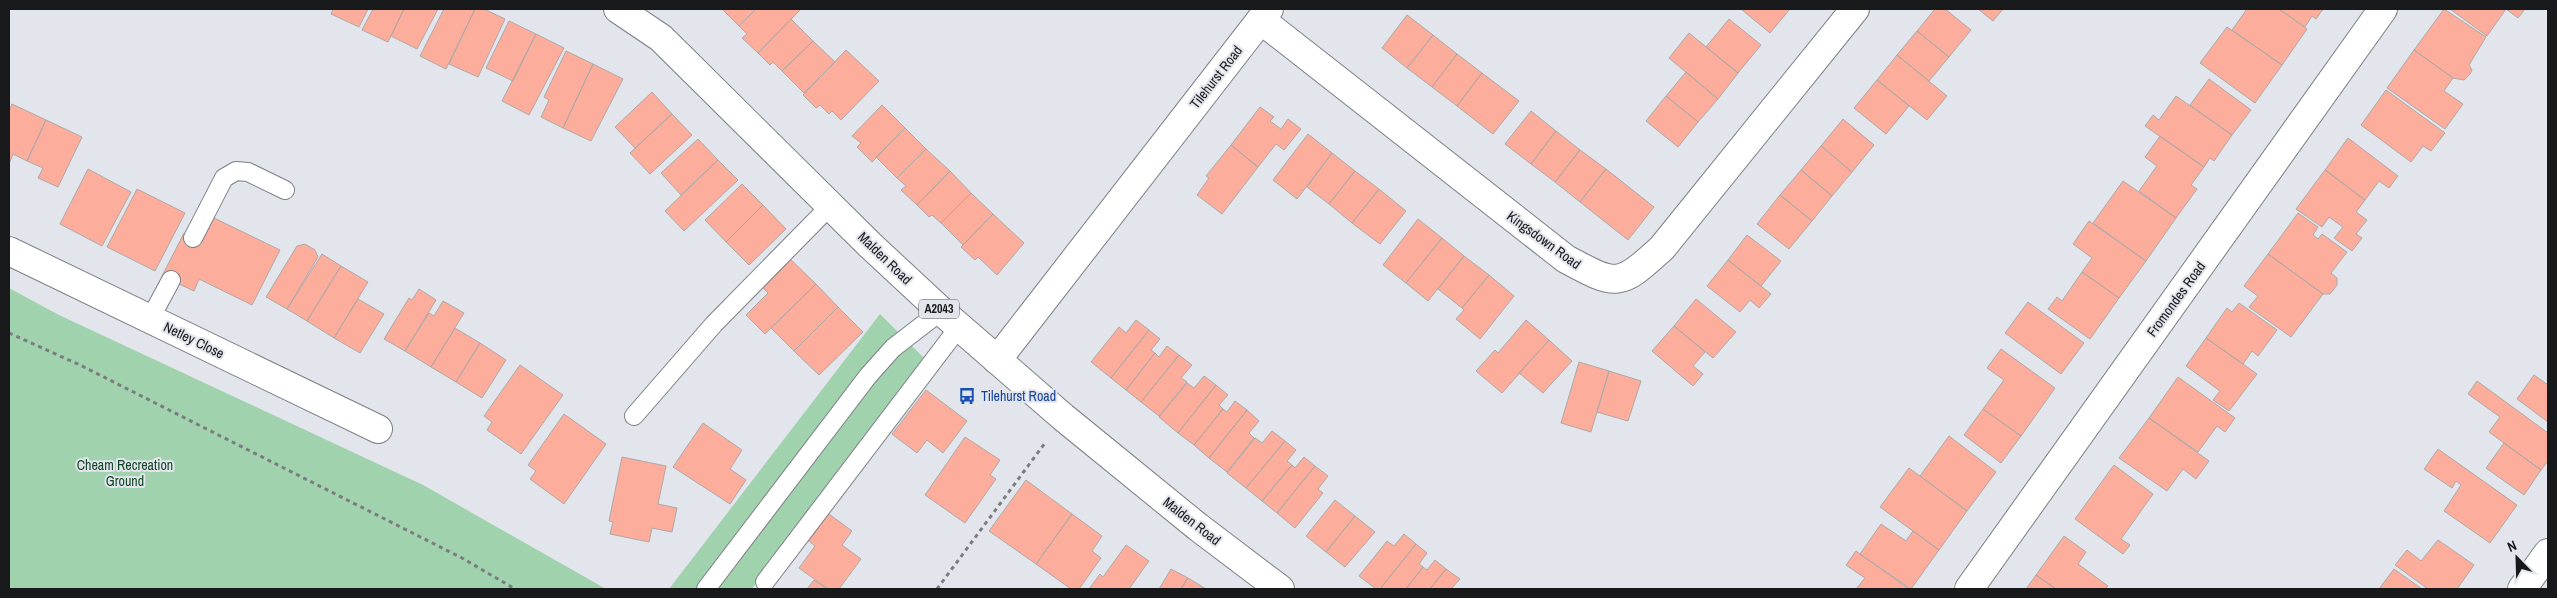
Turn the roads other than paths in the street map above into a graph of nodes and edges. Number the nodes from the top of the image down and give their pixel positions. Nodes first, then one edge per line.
1 (618, 9) edge
2 (1855, 9) edge
3 (2383, 9) edge
4 (1265, 14) edge
5 (285, 190) dead end
6 (831, 205) junction
7 (193, 238) dead end
8 (9, 251) edge
9 (171, 280) dead end
10 (150, 319) junction
11 (950, 319) junction
12 (997, 360) junction
13 (634, 416) dead end
14 (378, 429) dead end
15 (2548, 553) edge
16 (765, 582) dead end
17 (706, 589) edge
18 (1280, 589) edge
19 (1969, 589) edge
20 (2522, 589) edge

1 - 6 street, Malden Road / A2043
2 - 4 street, Kingsdown Road
3 - 19 street, Fromondes Road
4 - 12 street, Tilehurst Road
5 - 7 lane
6 - 11 street, Malden Road / A2043
6 - 13 lane
8 - 10 street, Netley Close
9 - 10 lane
10 - 14 street, Netley Close
11 - 12 street, Malden Road / A2043
11 - 16 lane
11 - 17 lane
12 - 18 street, Malden Road / A2043
15 - 20 street

